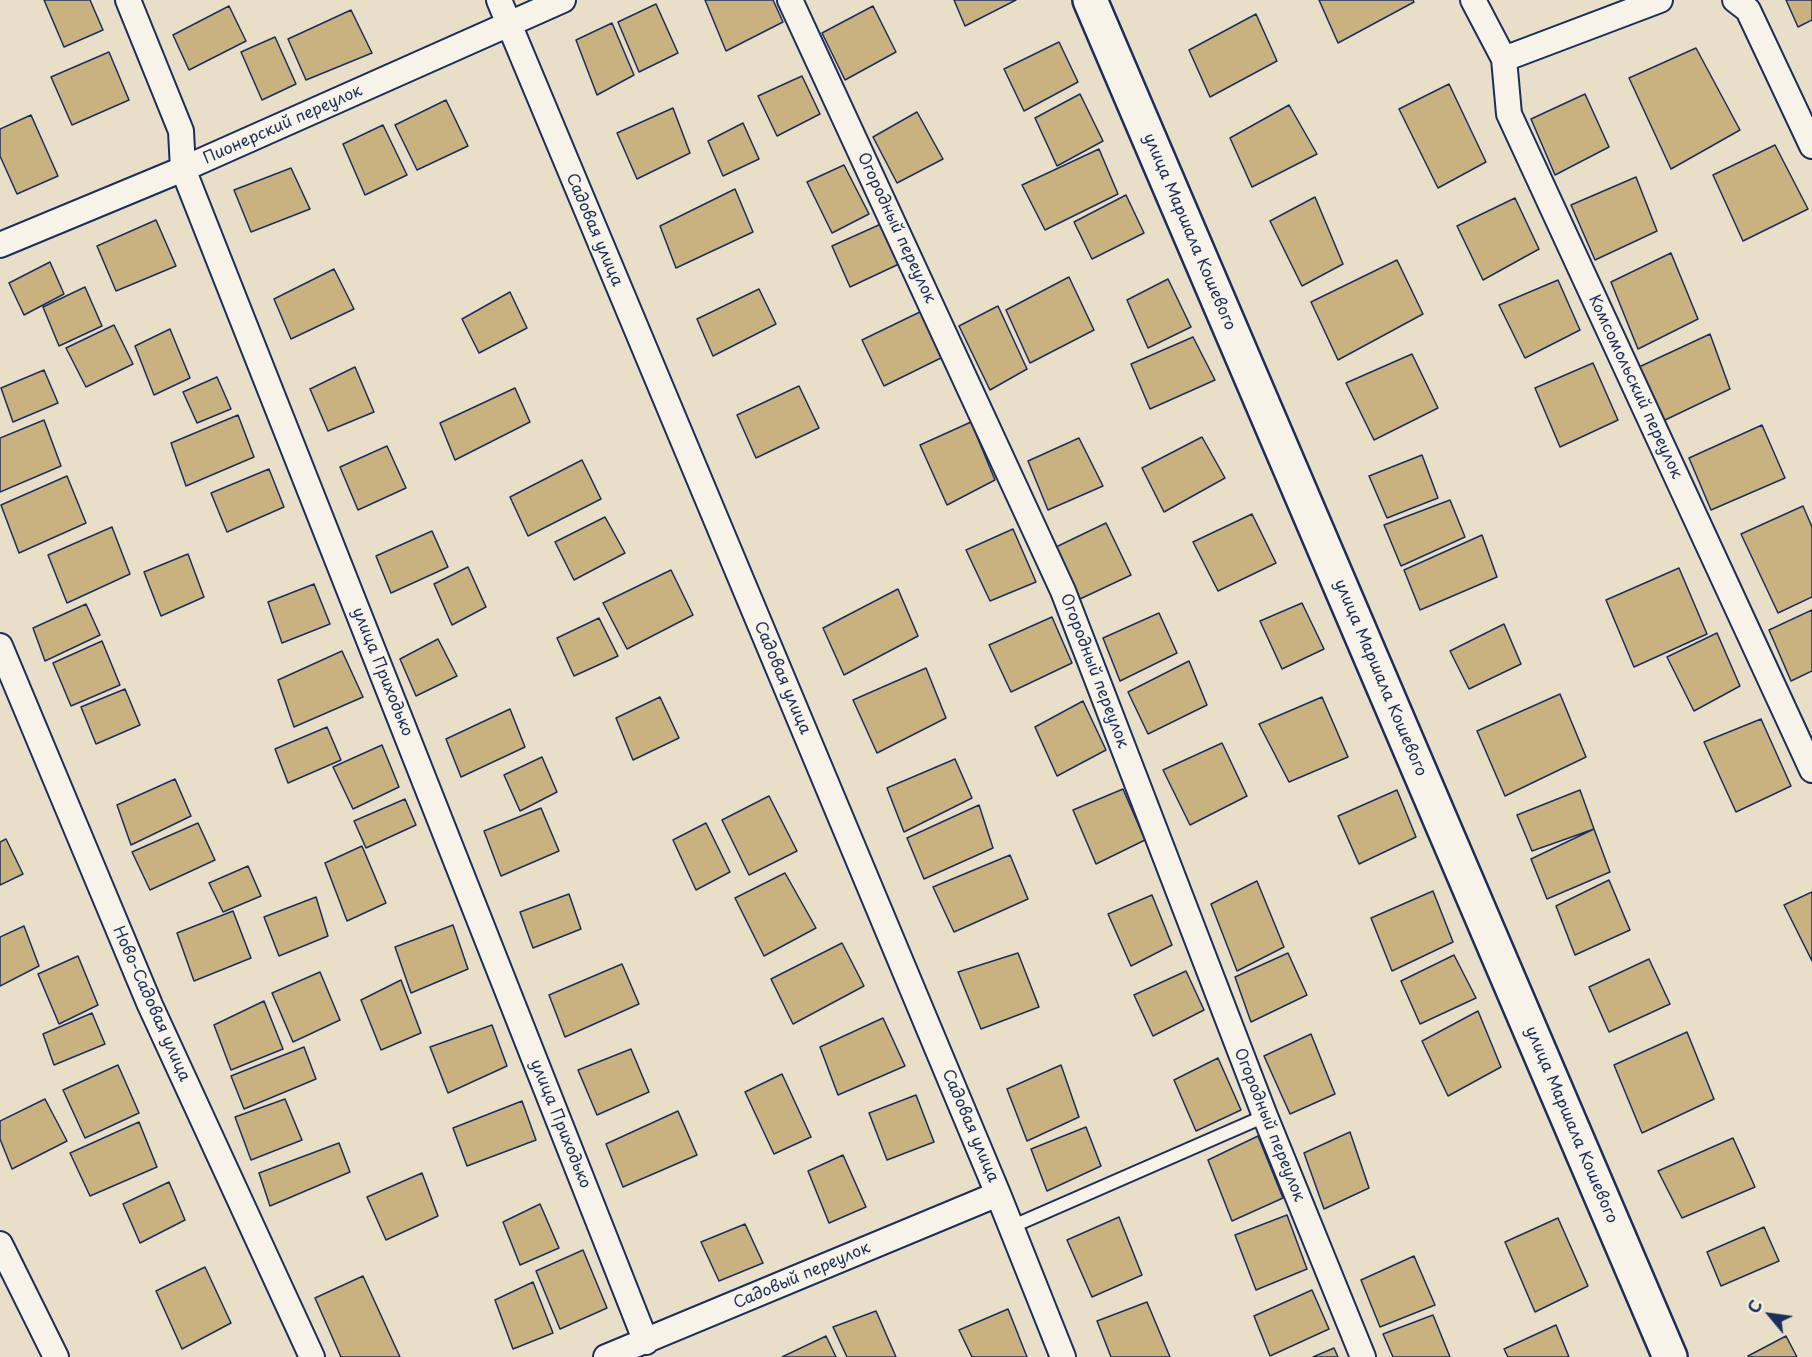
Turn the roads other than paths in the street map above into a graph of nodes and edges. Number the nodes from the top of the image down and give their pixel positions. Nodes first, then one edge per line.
1 (129, 0) edge
2 (499, 0) edge
3 (563, 0) edge
4 (790, 0) edge
5 (1090, 0) edge
6 (1473, 0) edge
7 (1660, 0) edge
8 (1735, 0) edge
9 (508, 25) junction
10 (1504, 59) junction
11 (1812, 146) edge
12 (183, 169) junction
13 (0, 245) edge
14 (0, 646) edge
15 (1812, 770) edge
16 (1264, 1116) junction
17 (998, 1194) junction
18 (1011, 1227) junction
19 (0, 1244) edge
20 (646, 1342) junction
21 (56, 1357) edge
22 (312, 1357) edge
23 (606, 1357) edge
24 (1063, 1357) edge
25 (1363, 1357) edge
26 (1670, 1357) edge

1 - 12 street, улица Приходько
2 - 9 street, Садовая улица
3 - 9 street, Пионерский переулок
4 - 16 street, Огородный переулок
5 - 26 main road, улица Маршала Кошевого
6 - 10 street, Комсомольский переулок
7 - 10 street
8 - 11 street
9 - 12 street, Пионерский переулок
9 - 17 street, Садовая улица
10 - 15 street, Комсомольский переулок
12 - 13 street, Пионерский переулок
12 - 20 street, улица Приходько
14 - 22 street, Ново-Садовая улица
16 - 18 lane
16 - 25 street, Огородный переулок
17 - 18 street, Садовая улица
17 - 20 street, Садовый переулок
18 - 24 street, Садовая улица
19 - 21 street
20 - 23 street, Садовый переулок

